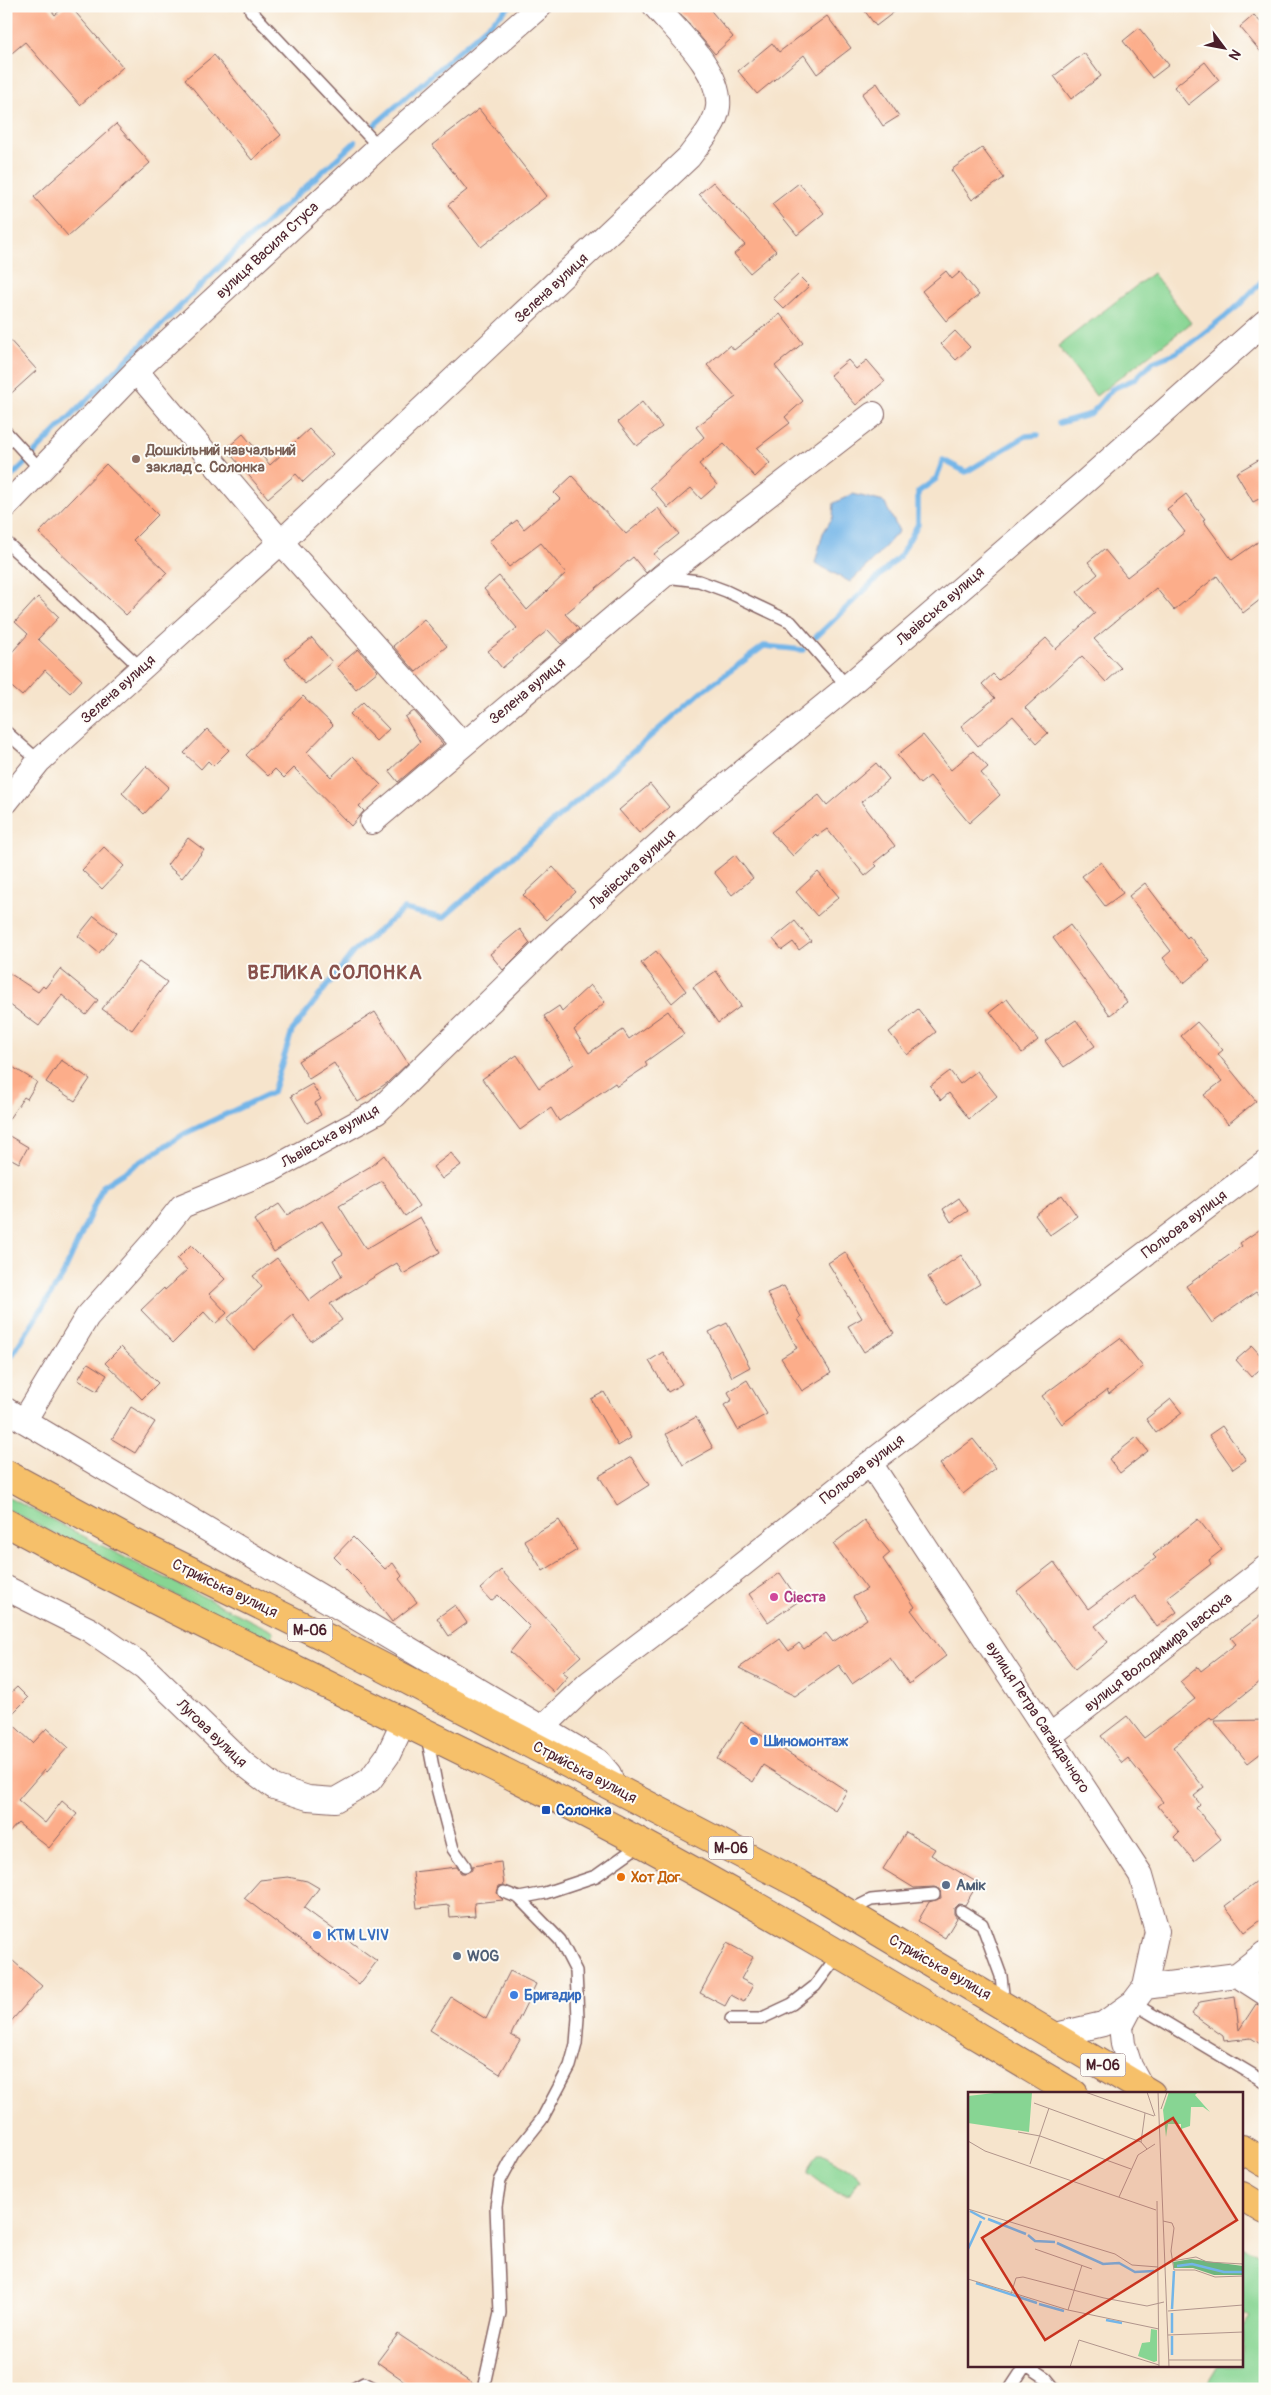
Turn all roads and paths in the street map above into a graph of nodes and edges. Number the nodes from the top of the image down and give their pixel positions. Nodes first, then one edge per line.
1 (250, 6) edge
2 (540, 6) edge
3 (655, 6) edge
4 (378, 146) junction
5 (1265, 322) edge
6 (136, 372) junction
7 (873, 414) dead end
8 (6, 432) edge
9 (41, 470) junction
10 (6, 506) edge
11 (6, 542) edge
12 (281, 542) junction
13 (664, 576) junction
14 (141, 668) junction
15 (847, 686) junction
16 (6, 732) edge
17 (463, 745) junction
18 (39, 761) junction
19 (6, 802) edge
20 (372, 822) dead end
21 (1265, 1163) edge
22 (15, 1416) edge
23 (870, 1463) junction
24 (6, 1474) edge
25 (6, 1522) edge
26 (1265, 1568) edge
27 (6, 1588) edge
28 (415, 1726) junction
29 (543, 1727) junction
30 (1051, 1736) junction
31 (614, 1787) junction
32 (642, 1843) junction
33 (465, 1866) dead end
34 (504, 1892) dead end
35 (934, 1894) dead end
36 (519, 1898) junction
37 (961, 1911) dead end
38 (847, 1912) junction
39 (1265, 1953) edge
40 (838, 1954) junction
41 (1237, 1975) junction
42 (1265, 1993) edge
43 (1139, 1995) junction
44 (1005, 2005) junction
45 (731, 2019) dead end
46 (1056, 2035) junction
47 (1265, 2082) edge
48 (1147, 2091) edge
49 (1071, 2092) edge
50 (1244, 2151) edge
51 (1265, 2163) edge
52 (1244, 2197) edge
53 (1265, 2210) edge
54 (1025, 2368) edge
55 (1029, 2368) edge
56 (354, 2389) edge
57 (376, 2389) edge
58 (483, 2389) edge
59 (1010, 2389) edge
60 (1055, 2389) edge

1 - 4 lane
2 - 4 street, вулиця Василя Стуса
3 - 12 street, Зелена вулиця
4 - 6 street, вулиця Василя Стуса
5 - 15 street, Львівська вулиця
6 - 9 street, вулиця Василя Стуса
6 - 12 street
7 - 13 street, Зелена вулиця
8 - 9 lane
9 - 10 street, вулиця Василя Стуса
11 - 14 lane
12 - 14 street, Зелена вулиця
12 - 17 street
13 - 15 lane
13 - 17 street, Зелена вулиця
14 - 18 street, Зелена вулиця
15 - 22 street, Львівська вулиця
16 - 18 lane
17 - 20 street, Зелена вулиця
18 - 19 street, Зелена вулиця
21 - 23 street, Польова вулиця
22 - 29 street
23 - 29 street, Польова вулиця
23 - 30 street, вулиця Петра Сагайдачного
24 - 31 highway, Стрийська вулиця / М-06
25 - 28 highway, М-06
26 - 30 street, вулиця Володимира Івасюка
27 - 28 street, Лугова вулиця
28 - 32 highway, М-06
28 - 33 lane
29 - 31 street
30 - 43 street, вулиця Петра Сагайдачного
31 - 38 highway, Стрийська вулиця / М-06
32 - 36 lane
32 - 40 highway, М-06
34 - 36 lane
35 - 38 lane
36 - 58 lane
37 - 44 lane
38 - 44 highway, Стрийська вулиця / М-06
39 - 41 street
40 - 45 lane
40 - 49 highway, М-06
41 - 42 street
41 - 43 street
43 - 46 street
43 - 47 lane
43 - 48 street, вулиця Петра Сагайдачного
44 - 46 highway, Стрийська вулиця / М-06
46 - 48 highway, Стрийська вулиця / М-06
50 - 51 highway
52 - 53 highway
54 - 59 lane
55 - 60 lane
56 - 57 lane

